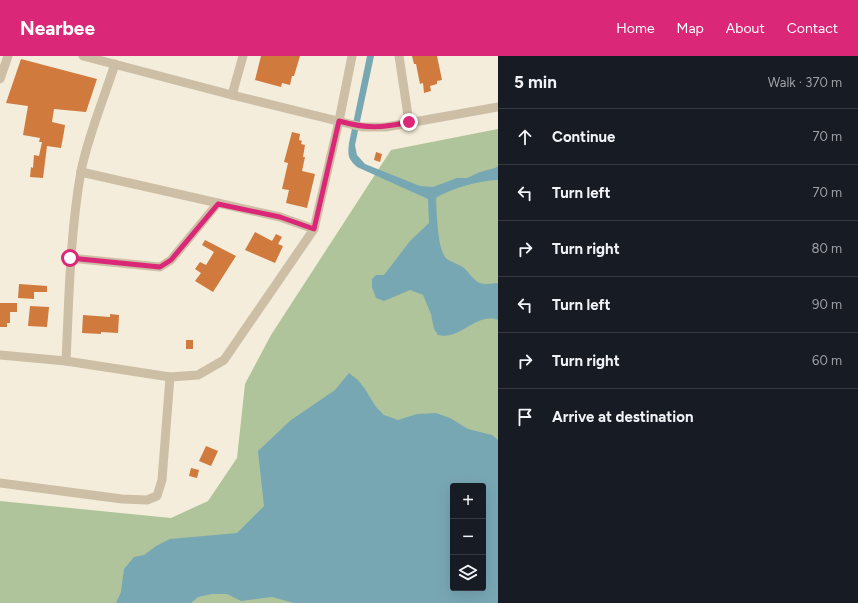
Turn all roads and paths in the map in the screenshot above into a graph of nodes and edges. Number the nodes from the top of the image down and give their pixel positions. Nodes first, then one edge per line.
1 (8, 56) edge
2 (83, 56) edge
3 (243, 56) edge
4 (352, 56) edge
5 (399, 56) edge
6 (115, 64) junction
7 (0, 79) edge
8 (232, 95) junction
9 (498, 107) edge
10 (339, 121) junction
11 (409, 122) junction
12 (81, 172) junction
13 (218, 204) junction
14 (314, 229) junction
15 (70, 258) junction
16 (0, 355) edge
17 (66, 361) junction
18 (170, 377) junction
19 (0, 483) edge

1 - 7 street
2 - 6 street
3 - 8 street
4 - 10 street
5 - 11 street
6 - 8 street
6 - 12 street
8 - 10 street
9 - 11 street
10 - 11 street
10 - 14 street
12 - 13 street
12 - 15 street
13 - 14 street
13 - 15 street
14 - 18 street
15 - 17 street
16 - 17 street
17 - 18 street
18 - 19 street

